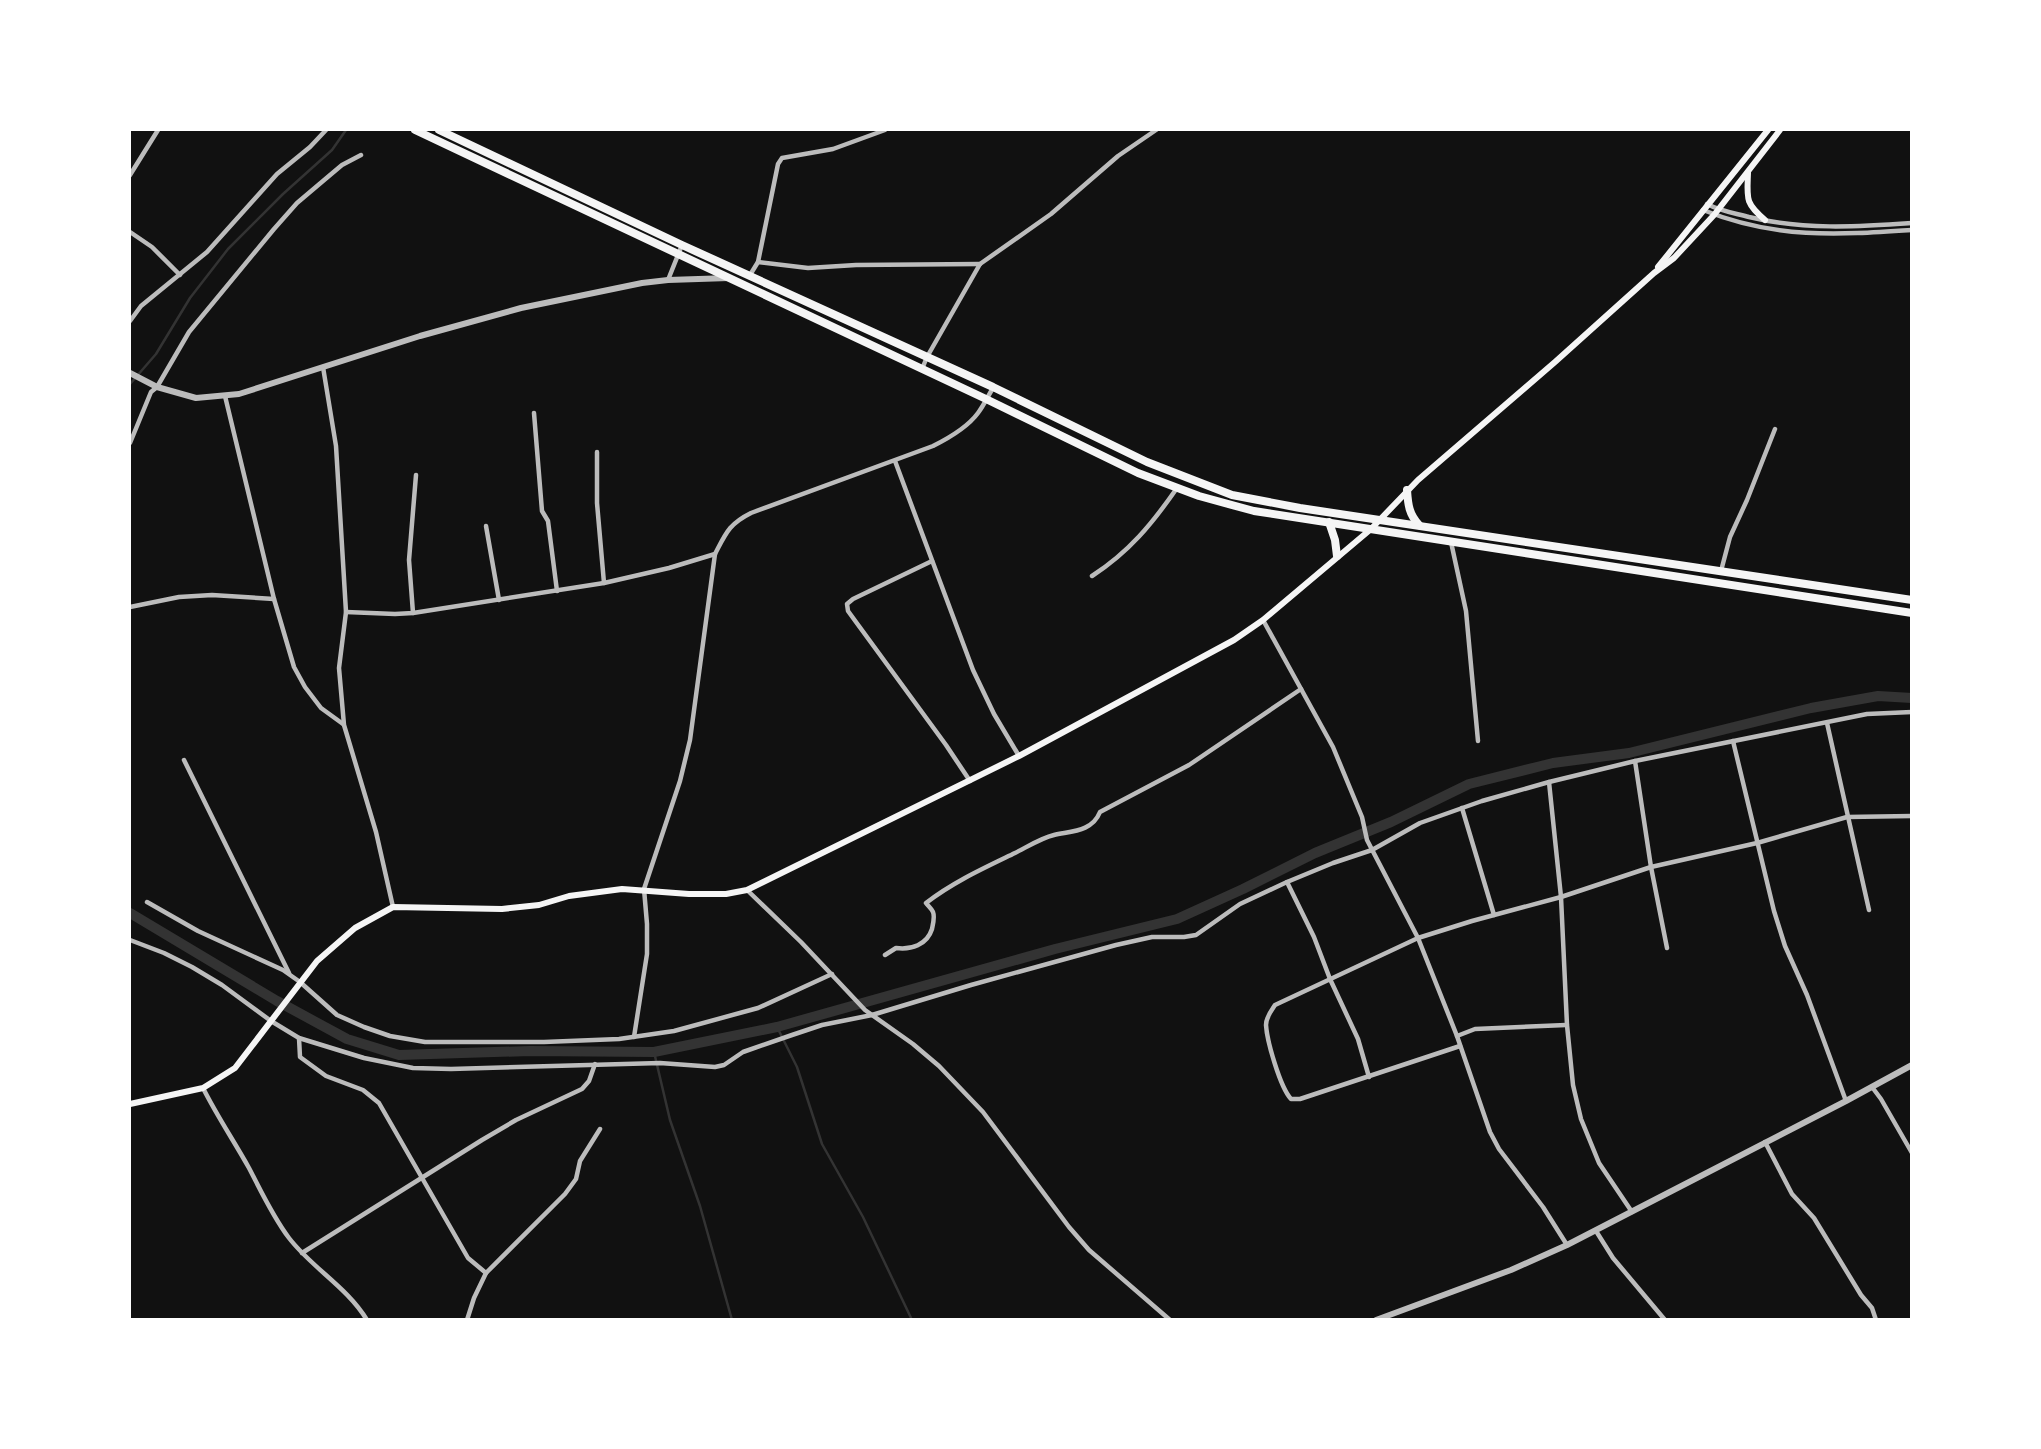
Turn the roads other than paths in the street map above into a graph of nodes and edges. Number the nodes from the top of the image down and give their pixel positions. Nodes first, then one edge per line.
1 (158, 130) edge
2 (326, 130) edge
3 (415, 130) edge
4 (439, 130) edge
5 (885, 130) edge
6 (1156, 130) edge
7 (1768, 130) edge
8 (1780, 130) edge
9 (361, 155) dead end
10 (1748, 171) junction
11 (130, 175) edge
12 (1705, 207) junction
13 (1715, 212) junction
14 (1765, 220) junction
15 (1912, 223) edge
16 (1912, 230) edge
17 (130, 232) edge
18 (681, 249) junction
19 (758, 262) junction
20 (981, 264) junction
21 (1654, 273) junction
22 (180, 275) junction
23 (750, 276) junction
24 (729, 278) junction
25 (668, 280) junction
26 (130, 321) edge
27 (927, 357) junction
28 (323, 367) junction
29 (922, 369) junction
30 (131, 374) edge
31 (155, 386) junction
32 (993, 387) junction
33 (225, 396) junction
34 (986, 399) junction
35 (534, 413) dead end
36 (1775, 429) dead end
37 (130, 443) edge
38 (597, 452) dead end
39 (895, 461) junction
40 (416, 475) dead end
41 (1178, 487) junction
42 (1407, 491) junction
43 (1382, 519) junction
44 (1329, 522) junction
45 (1419, 525) junction
46 (486, 526) dead end
47 (1371, 529) junction
48 (1451, 542) junction
49 (715, 554) junction
50 (1337, 556) junction
51 (932, 561) junction
52 (1721, 572) junction
53 (1092, 576) dead end
54 (604, 583) junction
55 (557, 591) junction
56 (274, 599) junction
57 (499, 600) junction
58 (1912, 600) edge
59 (130, 607) edge
60 (346, 612) junction
61 (413, 613) junction
62 (1912, 613) edge
63 (1263, 620) junction
64 (1301, 688) junction
65 (1912, 712) edge
66 (1827, 723) junction
67 (344, 725) junction
68 (1478, 741) dead end
69 (1733, 741) junction
70 (1019, 757) junction
71 (184, 760) dead end
72 (1635, 761) junction
73 (970, 781) junction
74 (1549, 782) junction
75 (1462, 808) junction
76 (1912, 816) edge
77 (1847, 817) junction
78 (1757, 843) junction
79 (1372, 850) junction
80 (1651, 867) junction
81 (1287, 882) junction
82 (644, 889) junction
83 (747, 890) junction
84 (1561, 897) junction
85 (147, 902) dead end
86 (393, 907) junction
87 (1869, 910) dead end
88 (1494, 915) junction
89 (1419, 938) junction
90 (130, 940) edge
91 (1667, 948) dead end
92 (885, 955) dead end
93 (832, 974) junction
94 (290, 975) junction
95 (1330, 979) junction
96 (300, 982) junction
97 (872, 1015) junction
98 (271, 1021) junction
99 (1567, 1025) junction
100 (1457, 1036) junction
101 (634, 1037) junction
102 (299, 1038) junction
103 (1460, 1046) junction
104 (595, 1064) junction
105 (1912, 1065) edge
106 (1369, 1077) junction
107 (1872, 1087) junction
108 (203, 1088) junction
109 (1846, 1101) junction
110 (130, 1104) edge
111 (600, 1129) dead end
112 (1765, 1142) junction
113 (1912, 1153) edge
114 (422, 1178) junction
115 (1632, 1212) junction
116 (1596, 1231) junction
117 (1567, 1245) junction
118 (302, 1253) junction
119 (486, 1273) junction
120 (367, 1320) edge
121 (467, 1320) edge
122 (1170, 1320) edge
123 (1376, 1320) edge
124 (1665, 1320) edge
125 (1876, 1320) edge

1 - 11 street
2 - 22 street
3 - 18 highway
4 - 18 highway
5 - 19 street
6 - 20 street
7 - 12 main road
8 - 10 main road
9 - 31 street
10 - 13 main road
10 - 14 main road
12 - 13 street
12 - 21 main road
13 - 14 street
13 - 16 street
13 - 21 main road
14 - 15 street
17 - 22 street
18 - 23 highway
18 - 24 highway
18 - 25 street
19 - 20 street
19 - 23 street
20 - 27 street
21 - 42 main road
22 - 26 street
23 - 27 highway
24 - 25 street
24 - 29 highway
25 - 28 street
27 - 29 street
27 - 32 highway
28 - 33 street
28 - 60 street
29 - 34 highway
30 - 31 street
31 - 33 street
31 - 37 street
32 - 34 street
32 - 43 highway
33 - 56 street
34 - 39 street
34 - 41 highway
35 - 55 street
36 - 52 street
38 - 54 street
39 - 49 street
39 - 51 street
40 - 61 street
41 - 44 highway
41 - 53 street
42 - 43 main road
42 - 45 highway
43 - 45 highway
43 - 47 main road
44 - 47 highway
44 - 50 highway
45 - 52 highway
46 - 57 street
47 - 48 highway
47 - 50 main road
48 - 62 highway
48 - 68 street
49 - 54 street
49 - 82 street
50 - 63 main road
51 - 70 street
51 - 73 street
52 - 58 highway
54 - 55 street
55 - 57 street
56 - 59 street
56 - 67 street
57 - 61 street
60 - 61 street
60 - 67 street
63 - 64 street
63 - 70 main road
64 - 79 street
64 - 92 street
65 - 66 street
66 - 69 street
66 - 77 street
67 - 86 street
69 - 72 street
69 - 78 street
70 - 73 main road
71 - 94 street
72 - 74 street
72 - 80 street
73 - 83 main road
74 - 75 street
74 - 84 street
75 - 79 street
75 - 88 street
76 - 77 street
77 - 78 street
77 - 87 street
78 - 80 street
78 - 109 street
79 - 81 street
79 - 89 street
80 - 84 street
80 - 91 street
81 - 95 street
81 - 97 street
82 - 83 main road
82 - 86 main road
82 - 101 street
83 - 93 street
84 - 88 street
84 - 99 street
85 - 94 street
86 - 96 main road
88 - 89 street
89 - 95 street
89 - 100 street
90 - 98 street
93 - 97 street
93 - 101 street
94 - 96 street
95 - 106 street
95 - 106 street
96 - 98 main road
96 - 101 street
97 - 104 street
97 - 122 street
98 - 102 street
98 - 108 main road
99 - 100 street
99 - 115 street
100 - 103 street
102 - 104 street
102 - 114 street
103 - 106 street
103 - 117 street
104 - 114 street
105 - 107 street
107 - 109 street
107 - 113 street
108 - 110 main road
108 - 118 street
109 - 112 street
111 - 119 street
112 - 115 street
112 - 125 street
114 - 118 street
114 - 119 street
115 - 116 street
116 - 117 street
116 - 124 street
117 - 123 street
118 - 120 street
119 - 121 street

